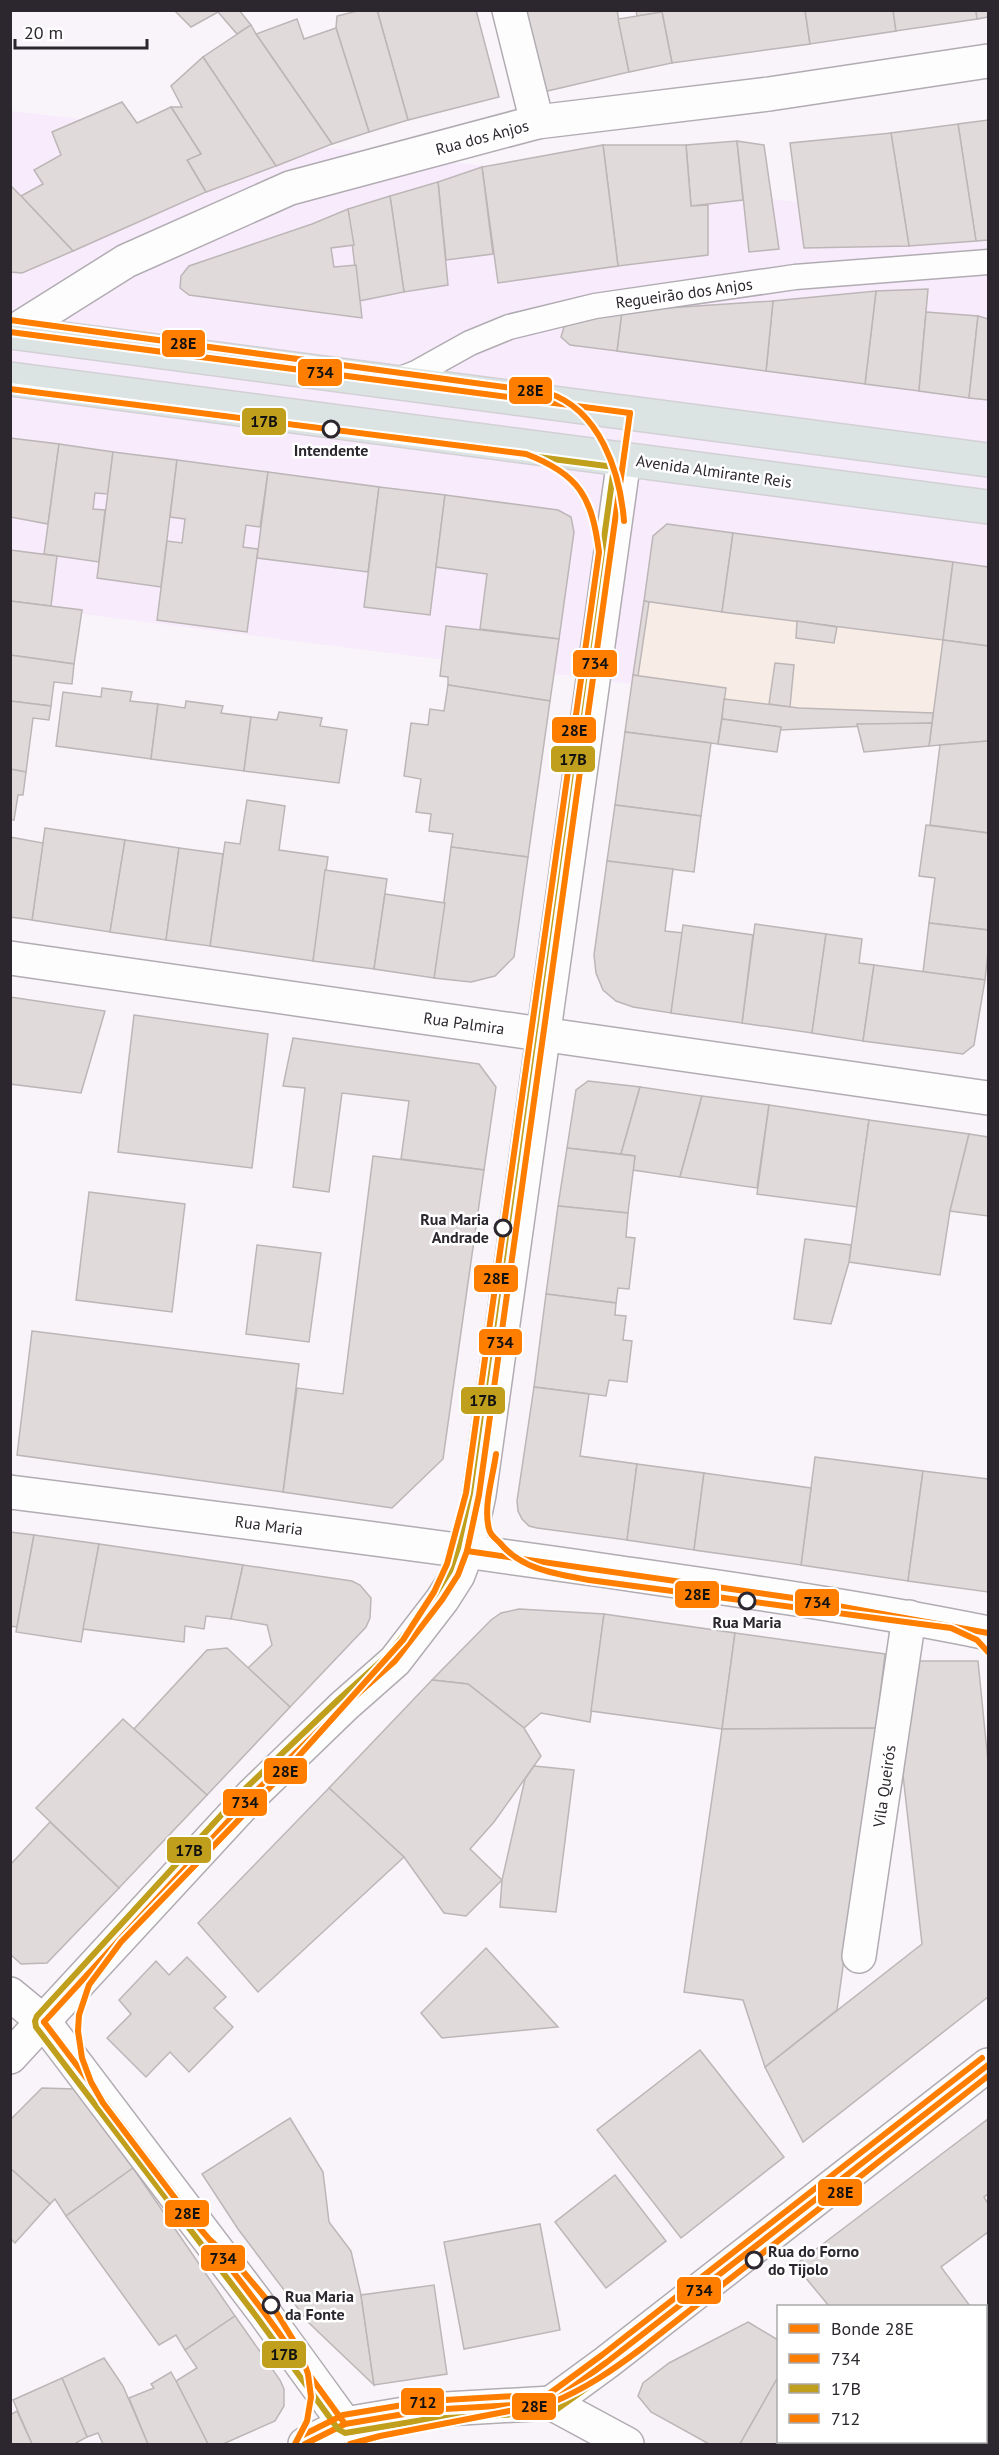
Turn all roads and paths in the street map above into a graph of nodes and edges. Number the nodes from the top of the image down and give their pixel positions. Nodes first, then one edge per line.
1 (509, 10) edge
2 (988, 61) edge
3 (537, 122) junction
4 (988, 262) edge
5 (11, 333) edge
6 (10, 379) edge
7 (393, 382) junction
8 (630, 413) junction
9 (624, 459) junction
10 (988, 460) edge
11 (988, 507) edge
12 (10, 958) edge
13 (543, 1034) junction
14 (988, 1098) edge
15 (10, 1492) edge
16 (467, 1551) junction
17 (909, 1617) junction
18 (988, 1633) edge
19 (859, 1956) dead end
20 (10, 1994) edge
21 (44, 2022) junction
22 (10, 2057) edge
23 (988, 2065) edge
24 (551, 2403) junction
25 (345, 2424) junction
26 (304, 2445) edge
27 (627, 2445) edge

1 - 3 street
2 - 3 street, Rua dos Anjos
3 - 5 street, Rua dos Anjos
4 - 7 lane, Regueirão dos Anjos
5 - 7 main road
6 - 9 main road, Avenida Almirante Reis
7 - 8 main road
8 - 9 main road
8 - 10 main road
9 - 11 main road, Avenida Almirante Reis
9 - 13 street
12 - 13 street, Rua Palmira
13 - 14 street, Rua Palmira
13 - 16 street
15 - 16 street, Rua Maria
16 - 17 street, Rua Maria
16 - 21 street
17 - 18 street, Rua Maria
17 - 19 street, Vila Queirós
20 - 21 street
21 - 22 street
21 - 25 street
23 - 24 street
24 - 25 street
24 - 27 street
25 - 26 street

